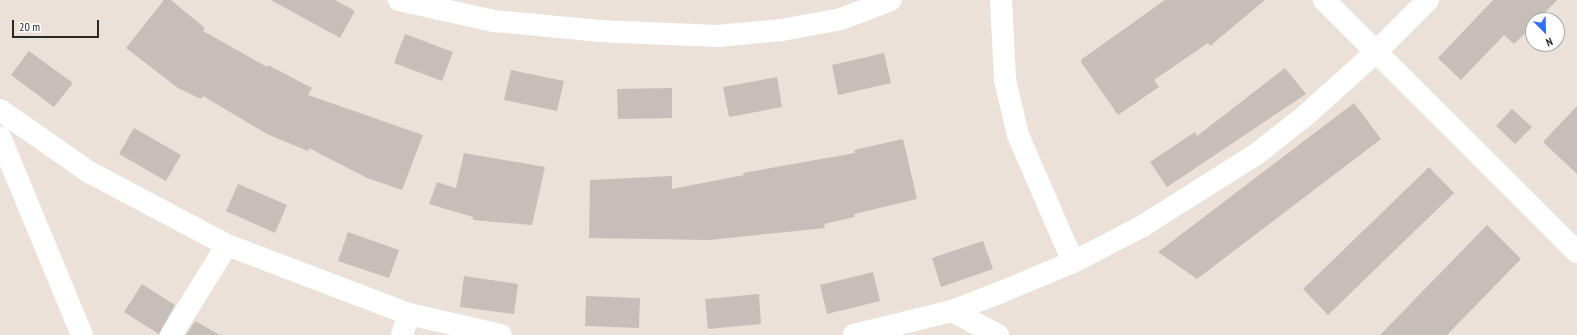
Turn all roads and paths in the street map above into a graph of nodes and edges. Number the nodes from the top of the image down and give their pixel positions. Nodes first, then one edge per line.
1 (399, 0) edge
2 (891, 0) edge
3 (1001, 0) edge
4 (1324, 0) edge
5 (1428, 0) edge
6 (1376, 51) junction
7 (0, 110) edge
8 (0, 137) edge
9 (227, 245) junction
10 (1577, 252) edge
11 (1073, 262) junction
12 (952, 311) junction
13 (408, 314) junction
14 (82, 335) edge
15 (171, 335) edge
16 (402, 335) edge
17 (501, 335) edge
18 (854, 335) edge
19 (998, 335) edge

1 - 2 street
3 - 11 street
4 - 6 street
5 - 6 street
6 - 10 street
6 - 11 street
7 - 9 street
8 - 14 street
9 - 13 street
9 - 15 street
11 - 12 street
12 - 18 street
12 - 19 street
13 - 16 street
13 - 17 street

